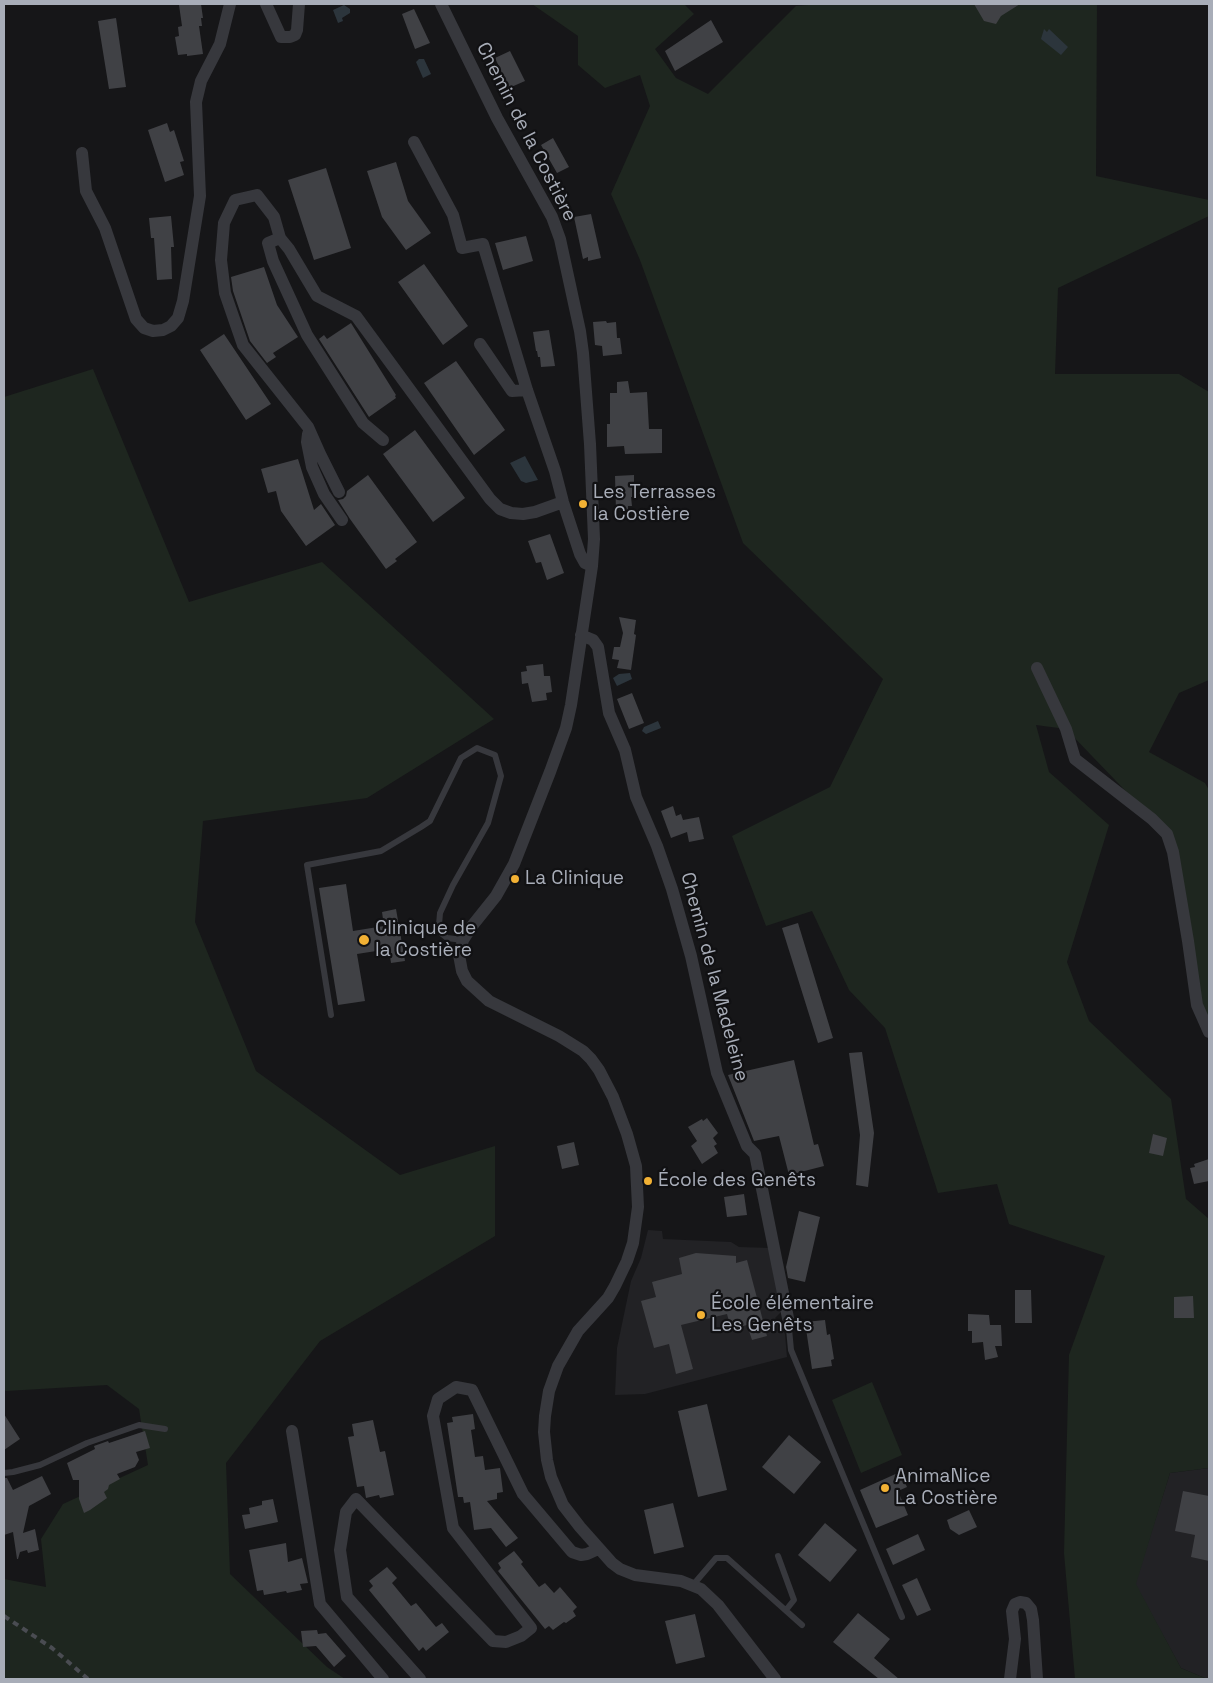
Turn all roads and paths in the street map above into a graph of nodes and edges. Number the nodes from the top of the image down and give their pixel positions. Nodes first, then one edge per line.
1 (230, 4) edge
2 (266, 4) edge
3 (299, 4) edge
4 (441, 4) edge
5 (414, 142) dead end
6 (82, 153) dead end
7 (280, 238) junction
8 (480, 344) dead end
9 (527, 390) junction
10 (308, 426) junction
11 (383, 440) dead end
12 (339, 492) dead end
13 (562, 502) junction
14 (342, 520) dead end
15 (592, 566) junction
16 (581, 635) junction
17 (1038, 668) dead end
18 (463, 940) junction
19 (331, 1014) dead end
20 (1209, 1032) edge
21 (788, 1318) joint
22 (165, 1429) dead end
23 (292, 1431) dead end
24 (4, 1473) edge
25 (598, 1549) junction
26 (778, 1556) dead end
27 (693, 1585) junction
28 (786, 1610) junction
29 (902, 1617) dead end
30 (802, 1625) dead end
31 (382, 1679) edge
32 (420, 1679) edge
33 (776, 1679) edge
34 (1010, 1679) edge
35 (1037, 1679) edge

1 - 6 street
2 - 3 street
4 - 15 street, Chemin de la Costière
5 - 9 street
7 - 10 street
7 - 11 street
7 - 13 street
8 - 9 street
9 - 13 street
10 - 12 street
10 - 14 street
13 - 15 street
15 - 16 street, Chemin de la Costière
16 - 18 street, Chemin de la Costière
16 - 21 street, Chemin de la Madeleine
17 - 20 street
18 - 19 lane
18 - 25 street, Chemin de la Costière
21 - 29 lane, Chemin de la Madeleine
22 - 24 lane
23 - 31 street
25 - 27 street, Chemin de la Costière
25 - 32 street
26 - 28 lane
27 - 28 lane
27 - 33 street, Chemin de la Costière
28 - 30 lane
34 - 35 street

